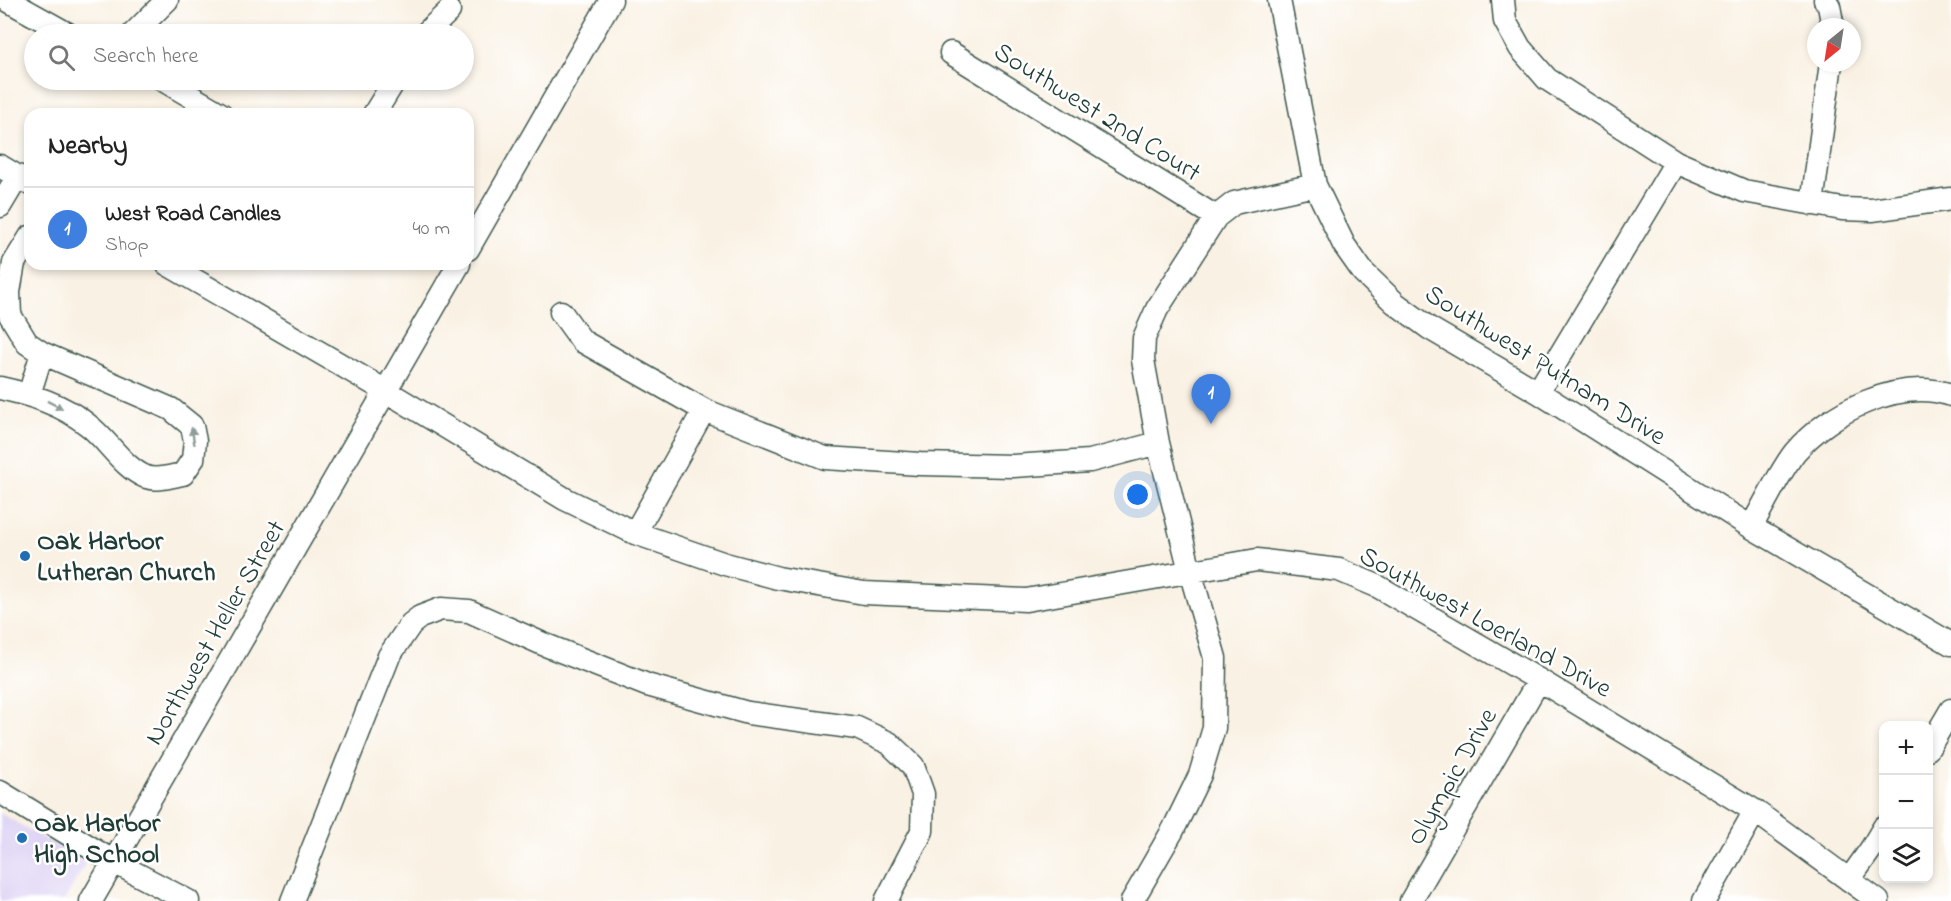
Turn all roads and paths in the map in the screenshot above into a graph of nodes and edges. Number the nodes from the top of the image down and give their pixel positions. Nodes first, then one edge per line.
1 (7, 0) edge
2 (167, 0) edge
3 (611, 0) edge
4 (1279, 0) edge
5 (1503, 0) edge
6 (1825, 0) edge
7 (449, 11) dead end
8 (1831, 18) edge
9 (50, 24) edge
10 (143, 24) edge
11 (435, 24) edge
12 (951, 53) dead end
13 (1830, 72) edge
14 (180, 90) edge
15 (389, 90) edge
16 (211, 108) edge
17 (378, 108) edge
18 (1676, 162) junction
19 (16, 175) edge
20 (1315, 184) junction
21 (1951, 199) edge
22 (1812, 204) junction
23 (0, 206) edge
24 (1215, 217) junction
25 (474, 239) edge
26 (24, 247) edge
27 (177, 270) edge
28 (456, 270) edge
29 (561, 312) dead end
30 (42, 353) junction
31 (0, 388) edge
32 (386, 391) junction
33 (1538, 392) junction
34 (29, 395) junction
35 (1951, 395) edge
36 (704, 410) junction
37 (1158, 443) junction
38 (1751, 527) junction
39 (635, 533) junction
40 (1190, 571) junction
41 (1951, 644) edge
42 (1539, 680) junction
43 (1951, 710) edge
44 (1933, 742) edge
45 (0, 792) edge
46 (1755, 811) junction
47 (1883, 829) edge
48 (114, 862) junction
49 (1849, 880) junction
50 (91, 901) edge
51 (188, 901) edge
52 (292, 901) edge
53 (885, 901) edge
54 (1132, 901) edge
55 (1411, 901) edge
56 (1704, 901) edge
57 (1878, 901) edge

1 - 9 street
2 - 10 street
3 - 25 street
4 - 20 street, Southwest Putnam Drive
5 - 18 street
6 - 8 street
7 - 11 street
12 - 24 street, Southwest 2nd Court
13 - 22 street
14 - 16 street
15 - 17 street
18 - 22 street
18 - 33 street
19 - 23 street
20 - 24 street
20 - 33 street, Southwest Putnam Drive
21 - 22 street
24 - 37 street
26 - 30 street
27 - 32 street, Southwest Loerland Drive
28 - 32 street, Northwest Heller Street
29 - 36 street
30 - 34 street
34 -> 30 street
31 - 34 street
32 - 39 street, Southwest Loerland Drive
32 - 48 street, Northwest Heller Street
33 - 38 street, Southwest Putnam Drive
35 - 38 street
36 - 37 street
36 - 39 street
37 - 40 street
38 - 41 street, Southwest Putnam Drive
39 - 40 street, Southwest Loerland Drive
40 - 42 street, Southwest Loerland Drive
40 - 54 street
42 - 46 street, Southwest Loerland Drive
42 - 55 street, Olympic Drive
43 - 44 street
45 - 48 street
46 - 49 street, Southwest Loerland Drive
46 - 56 street
47 - 49 street
48 - 50 street, Northwest Heller Street
48 - 51 street
49 - 57 street, Southwest Loerland Drive
52 - 53 street

